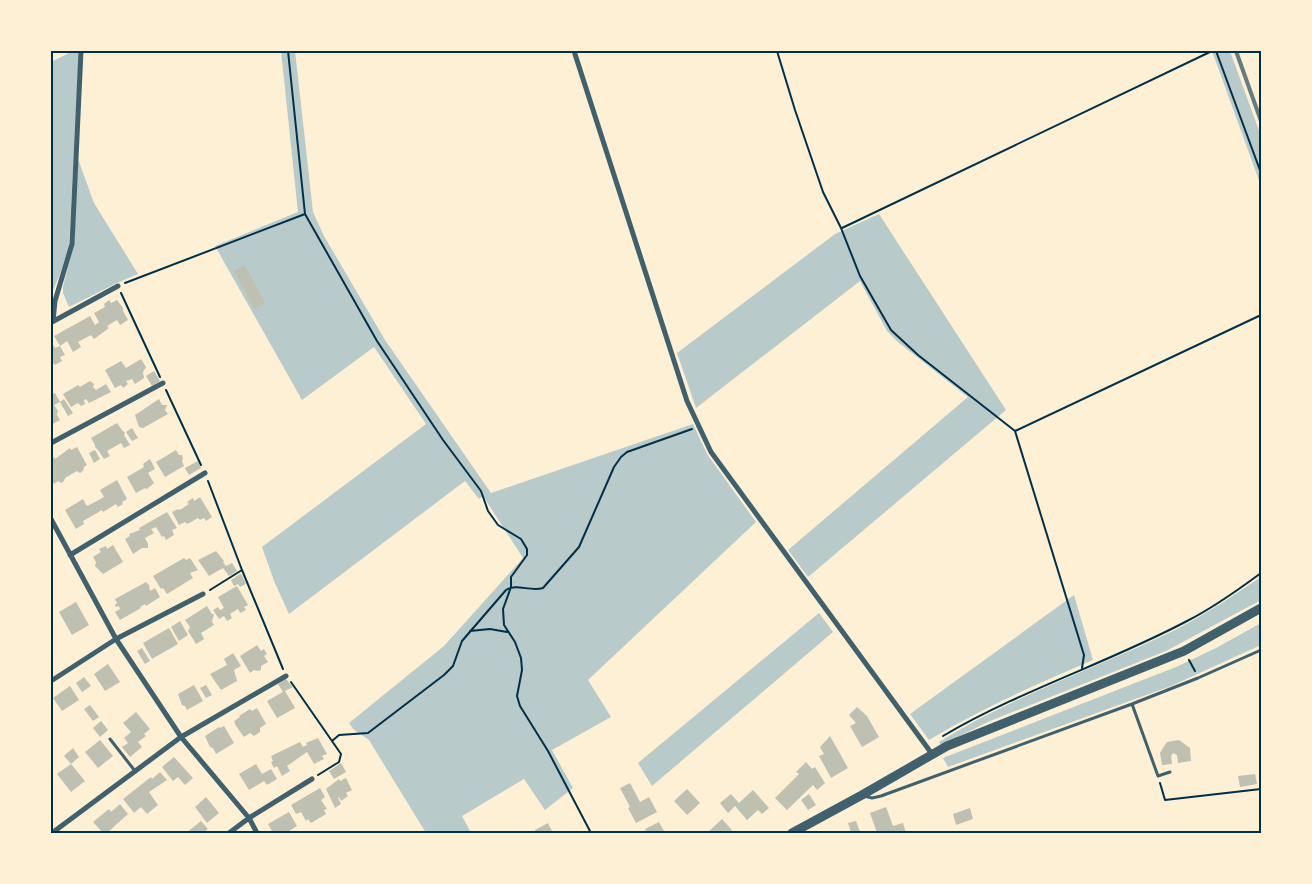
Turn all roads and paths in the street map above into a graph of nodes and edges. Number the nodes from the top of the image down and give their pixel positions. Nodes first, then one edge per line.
1 (81, 51) edge
2 (288, 51) edge
3 (574, 51) edge
4 (777, 51) edge
5 (1214, 51) edge
6 (1261, 173) edge
7 (305, 214) junction
8 (842, 228) junction
9 (118, 286) junction
10 (1261, 315) edge
11 (52, 321) edge
12 (164, 384) junction
13 (699, 427) junction
14 (1015, 431) junction
15 (51, 443) edge
16 (205, 473) junction
17 (51, 519) edge
18 (70, 555) junction
19 (242, 570) junction
20 (1261, 573) edge
21 (511, 587) junction
22 (203, 594) joint
23 (1261, 608) edge
24 (470, 631) junction
25 (508, 632) junction
26 (116, 639) junction
27 (1261, 650) edge
28 (1184, 651) junction
29 (1082, 668) junction
30 (286, 676) junction
31 (1198, 678) junction
32 (51, 682) edge
33 (1132, 704) junction
34 (942, 736) dead end
35 (181, 737) junction
36 (110, 739) dead end
37 (332, 741) junction
38 (932, 754) junction
39 (136, 771) junction
40 (1170, 772) dead end
41 (1158, 776) junction
42 (312, 780) joint
43 (1261, 789) edge
44 (862, 795) junction
45 (249, 818) junction
46 (52, 833) edge
47 (229, 833) edge
48 (257, 833) edge
49 (591, 833) edge
50 (792, 833) edge

1 - 11 street
2 - 7 path
3 - 13 street
4 - 8 path
5 - 6 path
5 - 8 path
7 - 9 path
7 - 21 path
8 - 14 path
9 - 11 street
9 - 12 path
10 - 14 path
12 - 15 street
12 - 16 path
13 - 21 path
13 - 38 street
14 - 29 path
16 - 18 street
16 - 19 path
17 - 18 street
18 - 26 street
19 - 22 path
19 - 30 path
20 - 29 path
21 - 24 path
21 - 25 path
22 - 26 street
23 - 28 street
24 - 25 path
24 - 37 path
25 - 49 path
26 - 32 street
26 - 35 street
27 - 31 lane
28 - 31 path
28 - 38 street
29 - 34 path
30 - 35 street
30 - 37 path
31 - 33 lane
33 - 41 lane
33 - 44 lane
35 - 39 street
35 - 45 street
36 - 39 lane
37 - 42 path
38 - 44 street
39 - 46 street
40 - 41 lane
41 - 43 path
42 - 45 street
44 - 50 street
45 - 47 street
45 - 48 street

